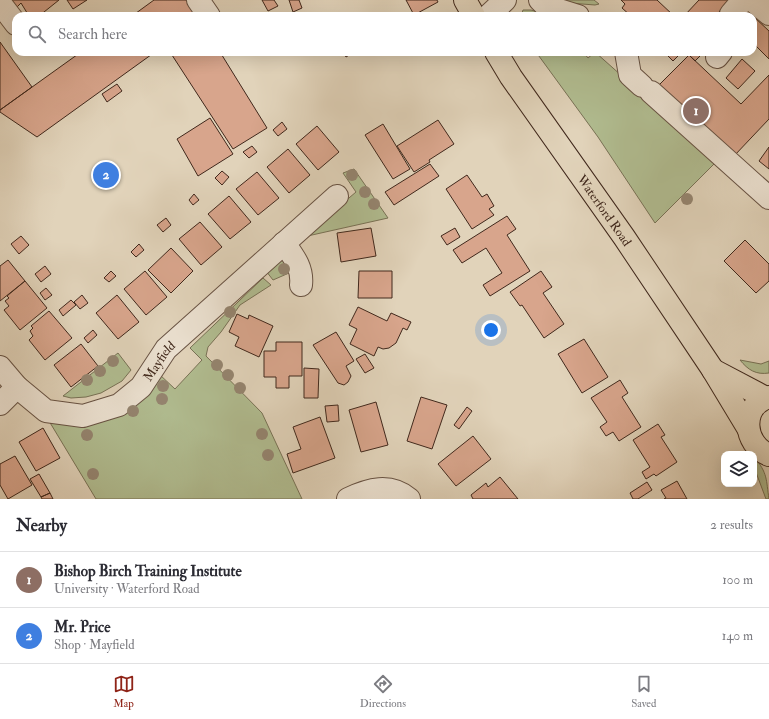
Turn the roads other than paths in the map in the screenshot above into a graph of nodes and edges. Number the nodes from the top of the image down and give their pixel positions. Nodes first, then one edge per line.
1 (198, 0) edge
2 (465, 0) edge
3 (505, 0) edge
4 (743, 0) edge
5 (752, 0) edge
6 (545, 2) edge
7 (0, 3) edge
8 (206, 12) edge
9 (472, 12) edge
10 (492, 12) edge
11 (569, 12) edge
12 (733, 12) edge
13 (769, 14) edge
14 (12, 19) edge
15 (498, 56) edge
16 (627, 56) edge
17 (337, 196) dead end
18 (769, 198) edge
19 (284, 243) junction
20 (301, 285) dead end
21 (0, 367) edge
22 (713, 370) junction
23 (17, 387) junction
24 (767, 397) edge
25 (0, 404) edge
26 (748, 428) junction
27 (769, 456) edge
28 (348, 499) edge
29 (409, 499) edge

1 - 8 street
2 - 9 main road
3 - 10 street
4 - 12 street
5 - 13 street
6 - 11 street
7 - 14 street
15 - 22 main road, Waterford Road
16 - 18 street
17 - 19 street, Mayfield
19 - 20 street
19 - 23 street, Mayfield
21 - 23 street, Mayfield
22 - 24 main road, Waterford Road
22 - 26 main road, Waterford Road
23 - 25 street
24 - 26 main road
26 - 27 main road, Waterford Road
28 - 29 street

